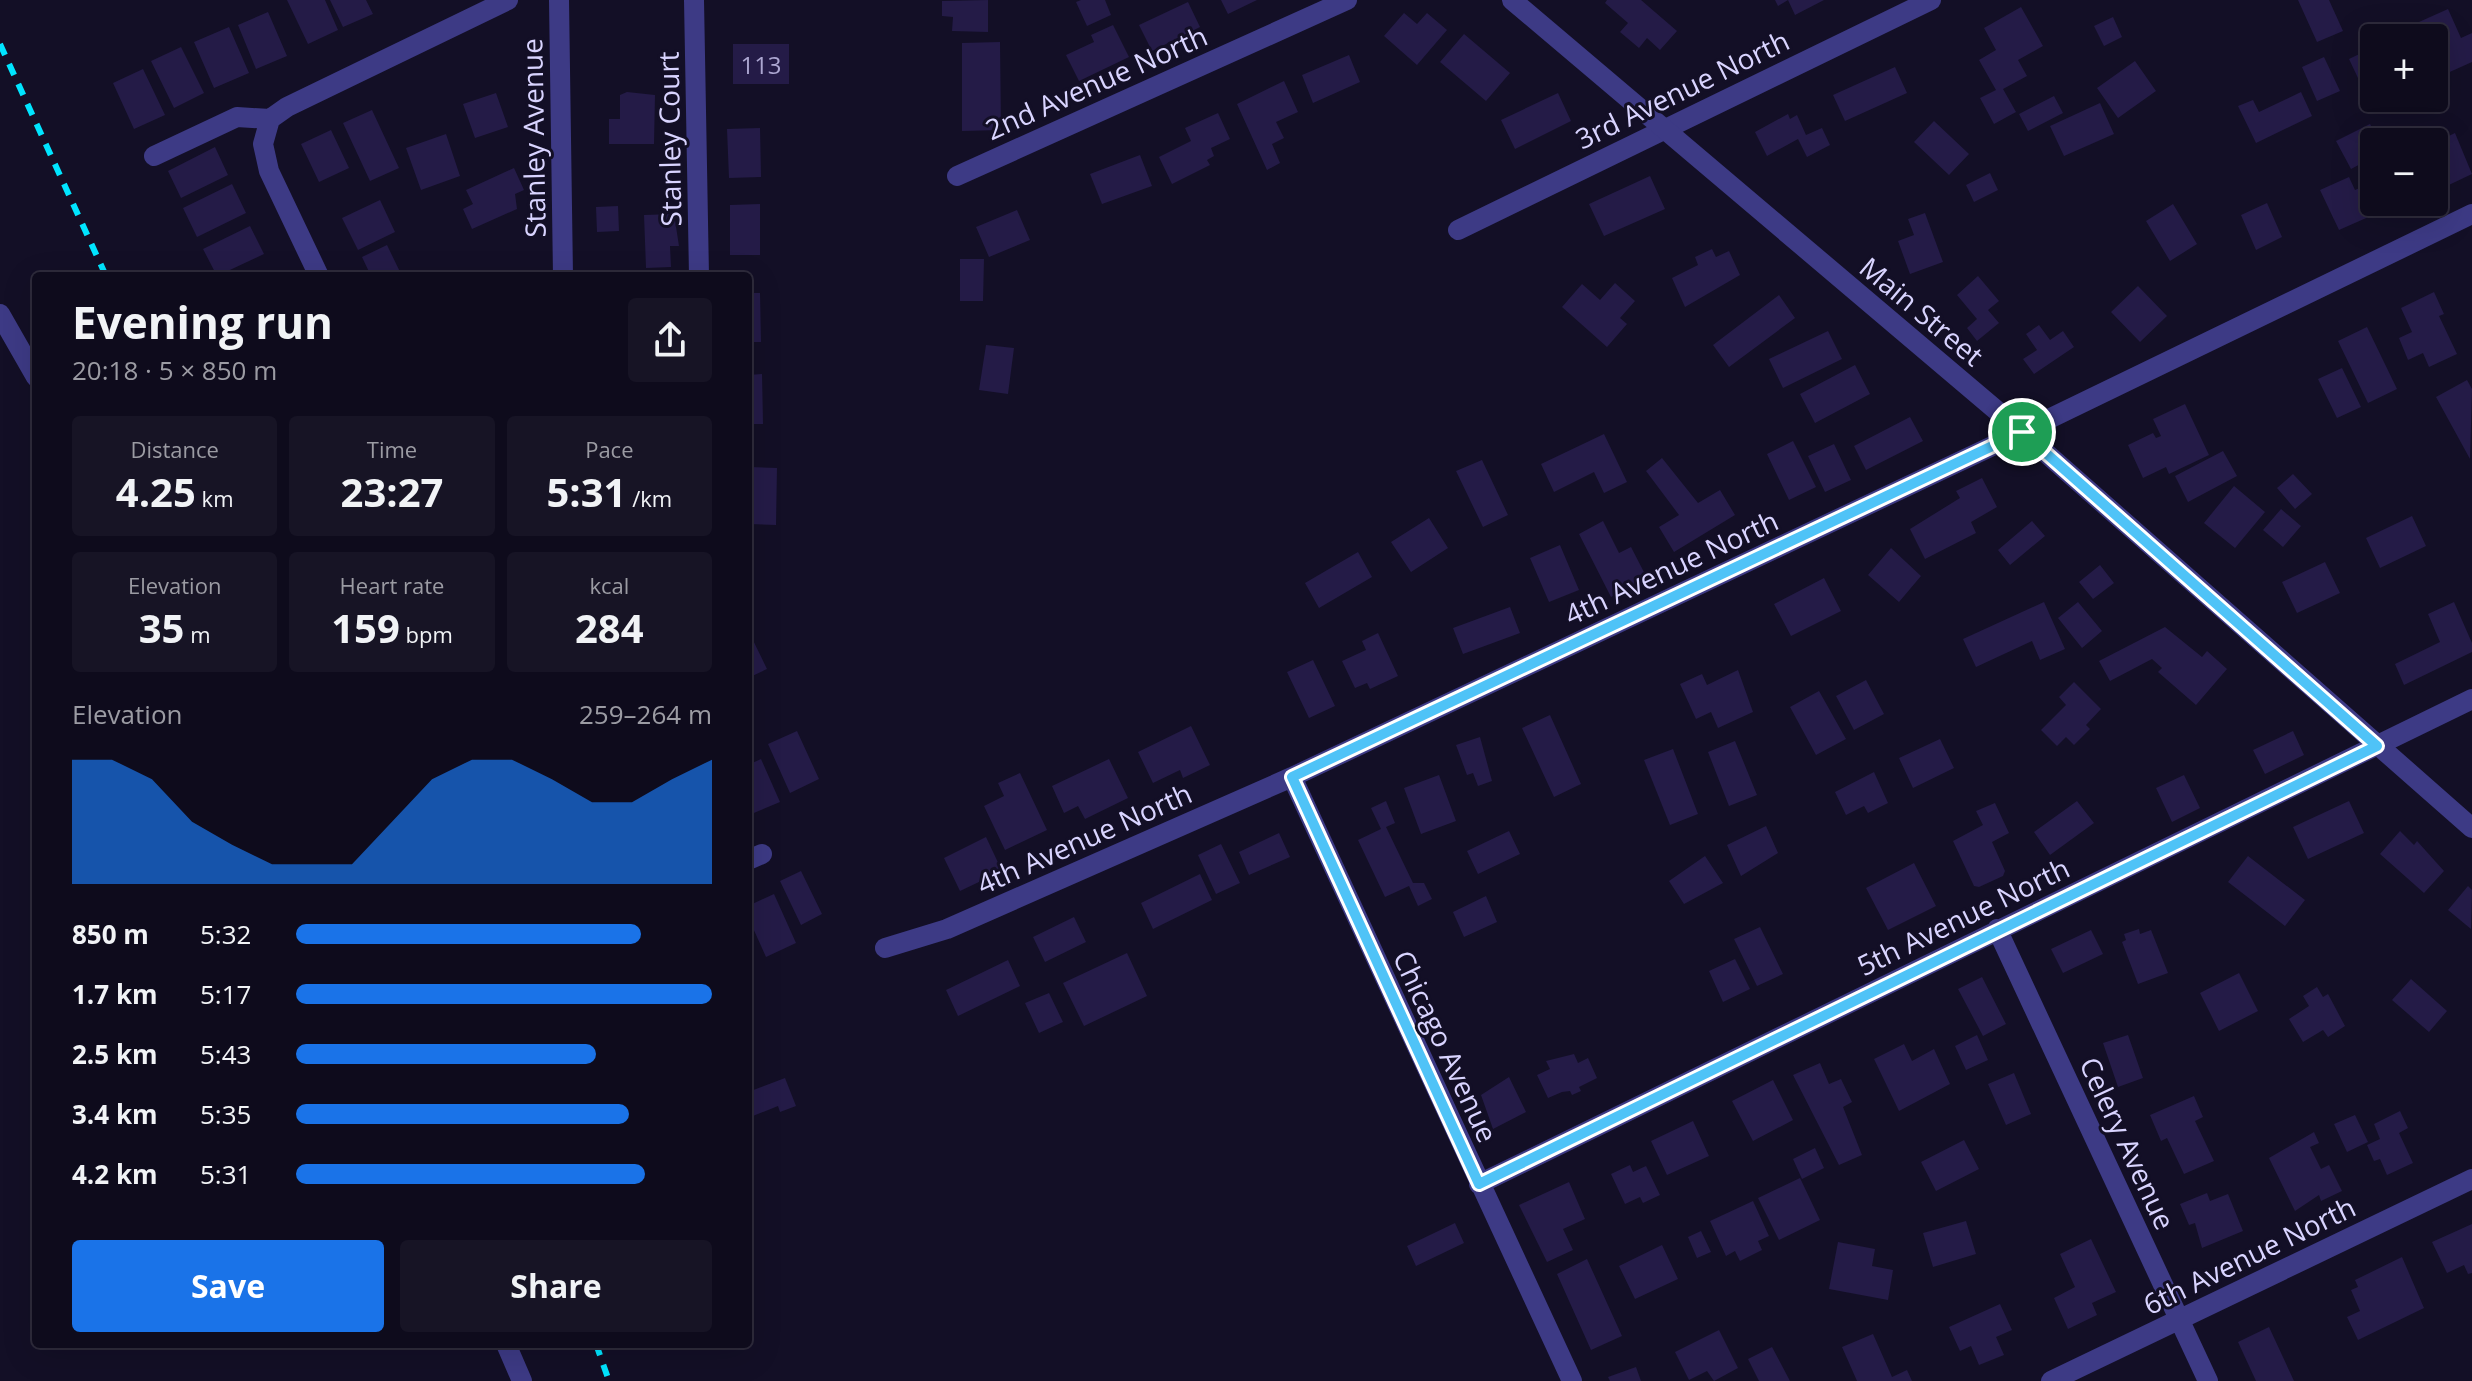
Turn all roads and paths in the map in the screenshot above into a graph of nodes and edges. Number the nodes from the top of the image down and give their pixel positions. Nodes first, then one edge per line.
1 (508, 0) edge
2 (559, 0) edge
3 (694, 0) edge
4 (1347, 0) edge
5 (1512, 0) edge
6 (1931, 0) edge
7 (270, 119) junction
8 (1663, 129) junction
9 (154, 156) dead end
10 (957, 176) dead end
11 (2472, 214) edge
12 (1458, 230) dead end
13 (317, 272) edge
14 (563, 272) edge
15 (699, 272) edge
16 (0, 314) edge
17 (32, 370) edge
18 (2022, 432) junction
19 (2472, 699) edge
20 (2377, 746) junction
21 (1292, 777) junction
22 (2472, 828) edge
23 (1997, 929) junction
24 (885, 948) dead end
25 (2472, 1179) edge
26 (1479, 1184) junction
27 (2180, 1320) junction
28 (508, 1348) edge
29 (522, 1381) edge
30 (1572, 1381) edge
31 (2051, 1381) edge
32 (2208, 1381) edge

1 - 7 street
2 - 14 street, Stanley Avenue
3 - 15 street, Stanley Court
4 - 10 street, 2nd Avenue North
5 - 8 street, Main Street
6 - 8 street, 3rd Avenue North
7 - 9 street
7 - 13 street
8 - 12 street, 3rd Avenue North
8 - 18 street, Main Street
11 - 18 street, 4th Avenue North
16 - 17 street
18 - 20 street, Main Street
18 - 21 street, 4th Avenue North
19 - 20 street, 5th Avenue North
20 - 22 street, Main Street
20 - 23 street, 5th Avenue North
21 - 24 street, 4th Avenue North
21 - 26 street, Chicago Avenue
23 - 26 street, 5th Avenue North
23 - 27 street, Celery Avenue
25 - 27 street, 6th Avenue North
26 - 30 street, Chicago Avenue
27 - 31 street, 6th Avenue North
27 - 32 street, Celery Avenue
28 - 29 street

